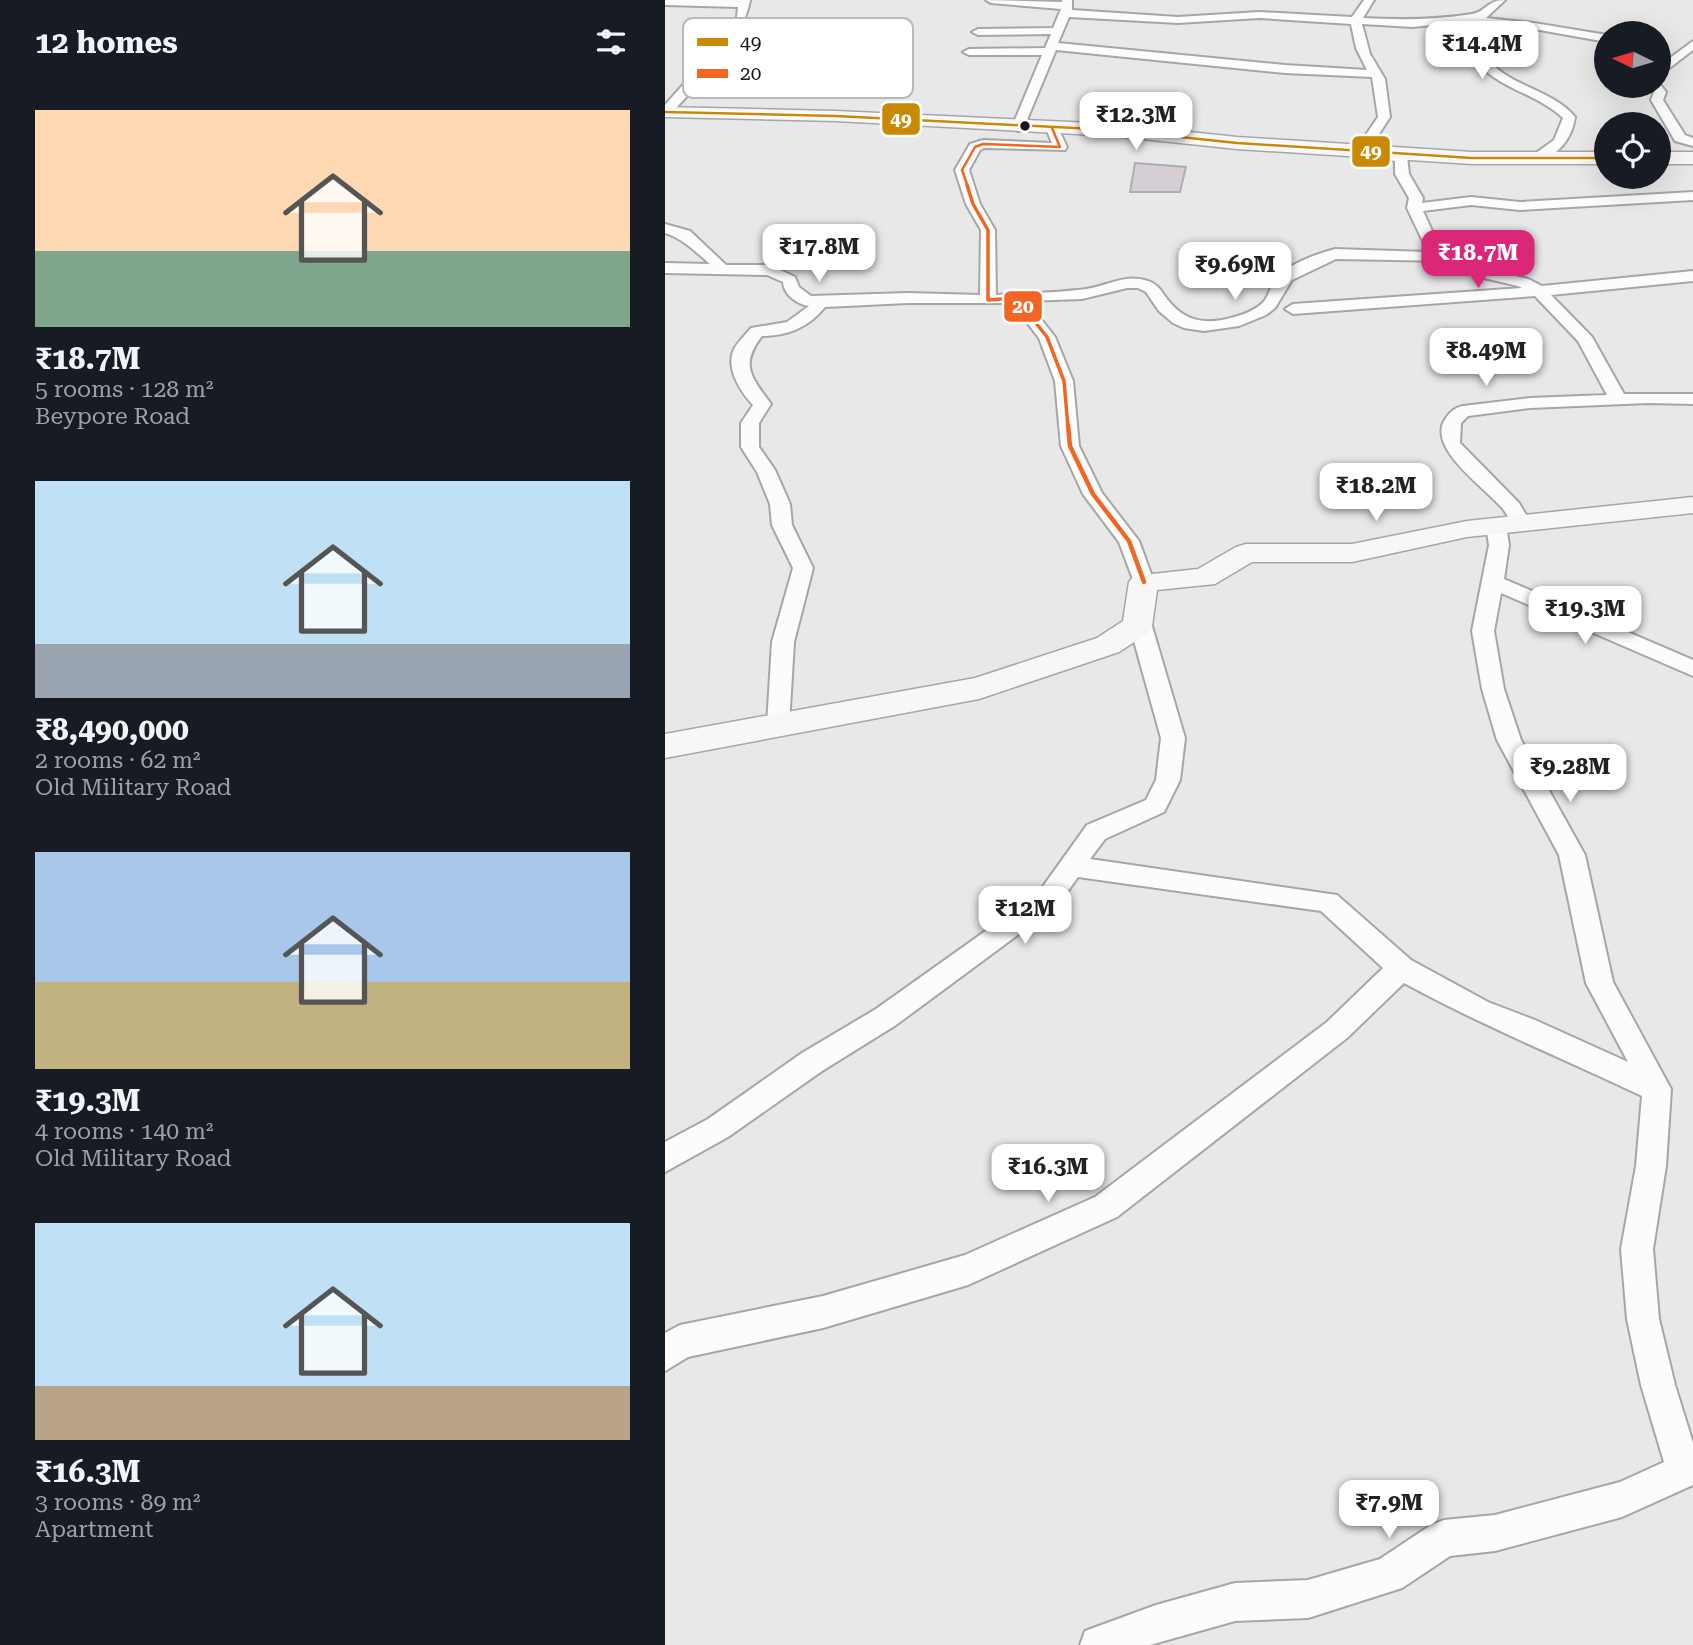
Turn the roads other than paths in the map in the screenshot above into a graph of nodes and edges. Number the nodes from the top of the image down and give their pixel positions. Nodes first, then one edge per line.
1 (991, 0) edge
2 (1369, 0) edge
3 (1500, 0) edge
4 (665, 2) edge
5 (745, 2) edge
6 (1067, 6) edge
7 (1477, 19) junction
8 (1356, 20) junction
9 (1057, 31) junction
10 (978, 33) dead end
11 (1594, 37) edge
12 (1693, 44) edge
13 (1050, 49) junction
14 (969, 52) dead end
15 (1671, 58) edge
16 (1675, 59) junction
17 (1671, 62) edge
18 (1376, 74) junction
19 (683, 90) edge
20 (1658, 98) edge
21 (665, 112) edge
22 (1019, 127) junction
23 (1052, 128) junction
24 (1693, 142) edge
25 (1365, 151) junction
26 (1536, 158) junction
27 (1594, 158) edge
28 (1671, 158) edge
29 (1693, 158) edge
30 (1693, 196) edge
31 (1415, 208) junction
32 (665, 228) edge
33 (1451, 257) junction
34 (720, 267) junction
35 (665, 268) edge
36 (1693, 276) edge
37 (1539, 291) junction
38 (1016, 298) junction
39 (988, 300) junction
40 (820, 302) junction
41 (1293, 309) dead end
42 (1618, 400) junction
43 (1693, 400) edge
44 (1693, 505) edge
45 (1509, 525) junction
46 (1145, 582) junction
47 (1493, 582) junction
48 (1137, 621) junction
49 (1693, 668) edge
50 (778, 724) junction
51 (665, 746) edge
52 (1071, 866) junction
53 (1401, 968) junction
54 (1657, 1089) junction
55 (665, 1158) edge
56 (665, 1354) edge
57 (1689, 1469) edge
58 (1099, 1645) edge

1 - 6 street
2 - 8 street
3 - 7 street
4 - 5 street
6 - 8 street
6 - 9 street
7 - 8 street
7 - 11 street
7 - 26 street
8 - 18 street
9 - 10 street
9 - 13 street
12 - 16 street
13 - 14 street
13 - 18 street
13 - 22 street
15 - 16 street
16 - 17 street
18 - 25 street
19 - 21 street
20 - 24 street
21 - 22 main road
22 - 23 main road
23 - 25 main road
23 - 39 street
25 - 26 main road
25 - 31 street
26 - 27 main road
28 - 29 main road
30 - 31 street
31 - 33 street
32 - 34 street
33 - 37 street
33 - 38 street
34 - 35 street
34 - 40 street
36 - 37 street
37 - 41 street
37 - 42 street
38 - 39 street
38 - 46 street
39 - 40 street
40 - 50 street
42 - 43 street
42 - 45 street
44 - 45 main road
45 - 46 main road
45 - 47 street
46 - 48 main road
47 - 49 street
47 - 54 street
48 - 50 main road
48 - 52 street
50 - 51 main road
52 - 53 street
52 - 55 street
53 - 54 street
53 - 56 street
54 - 57 street
57 - 58 street

